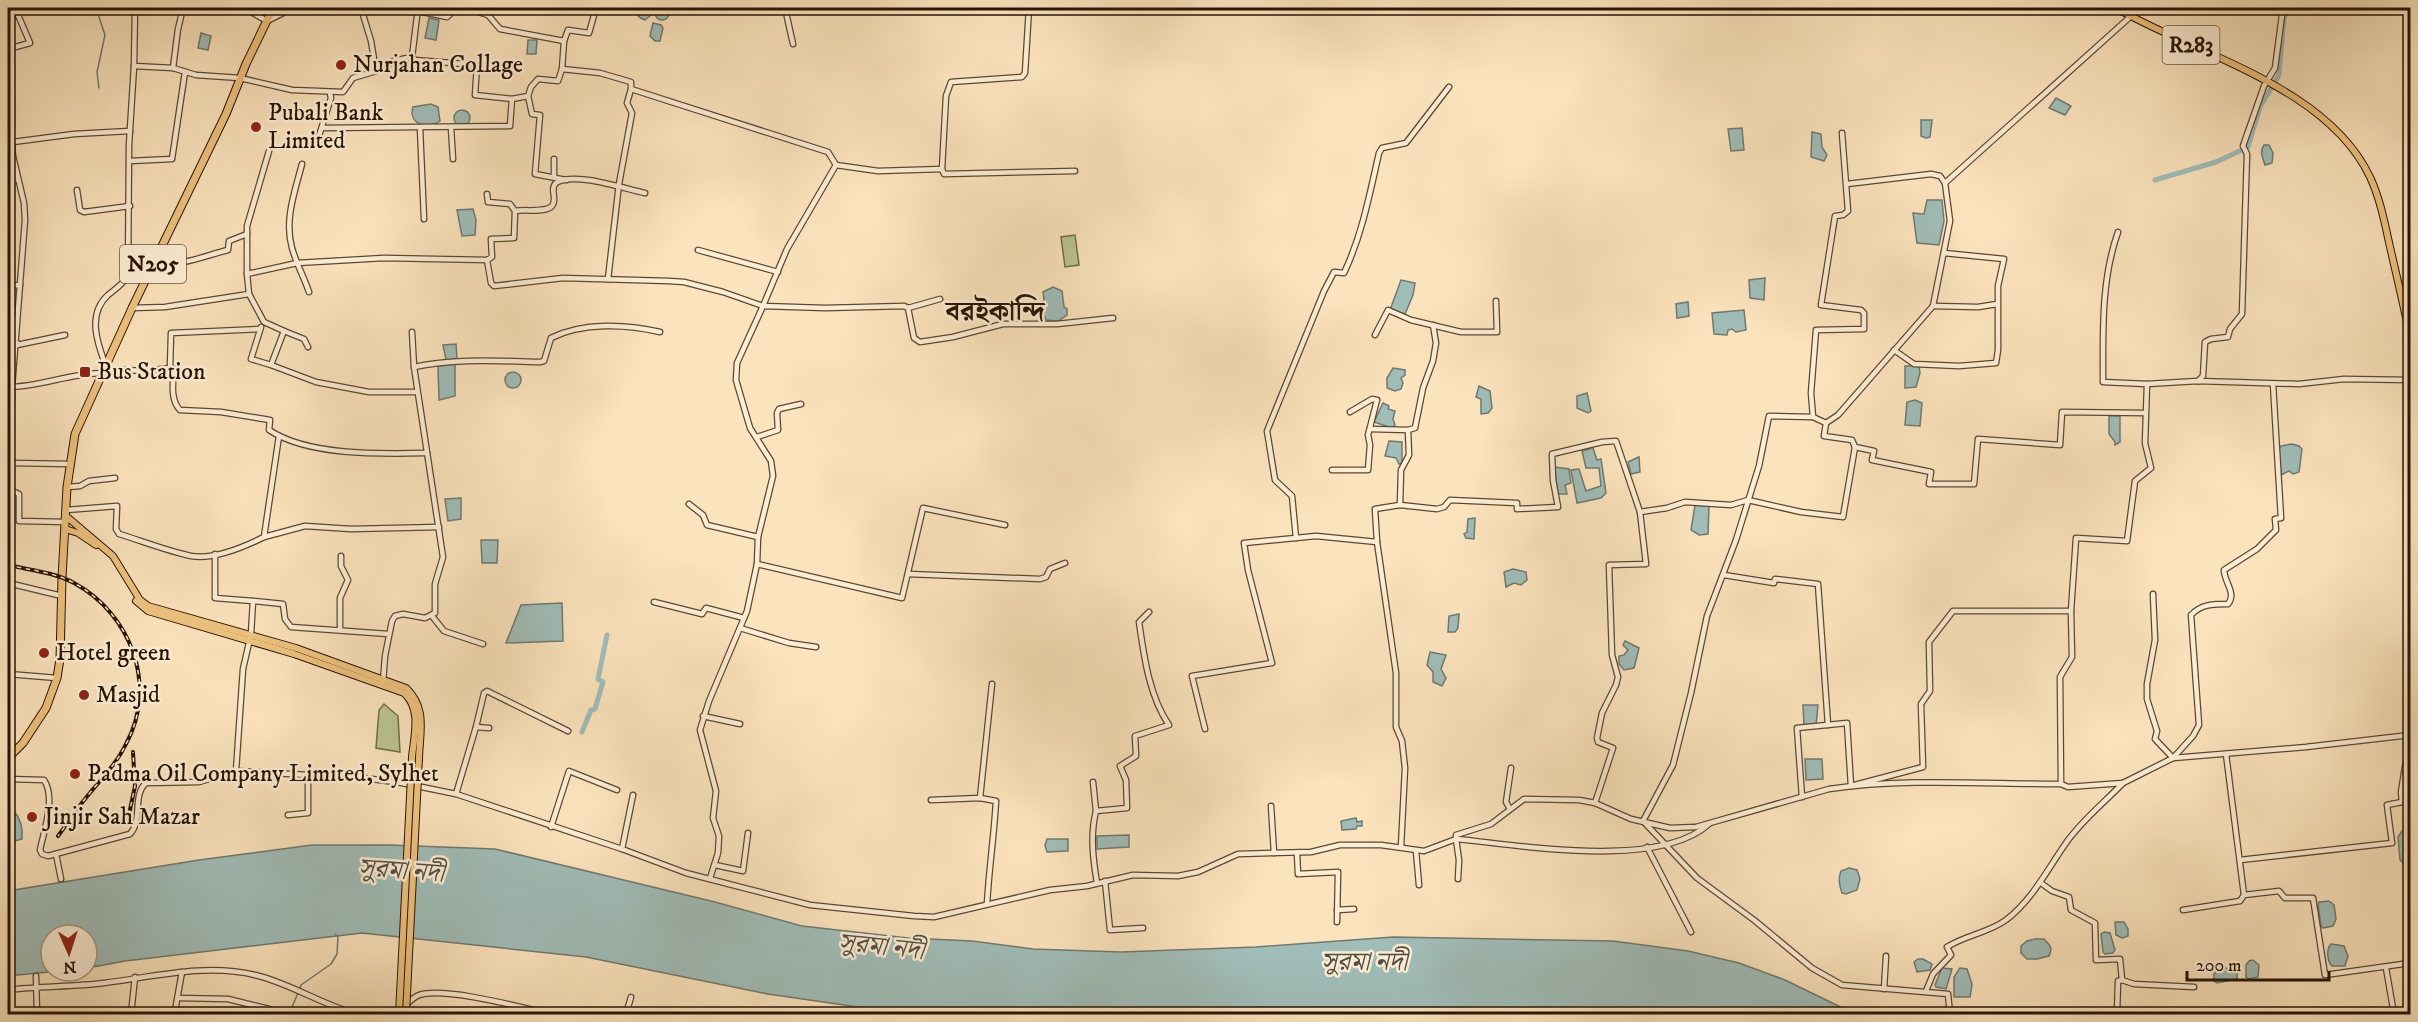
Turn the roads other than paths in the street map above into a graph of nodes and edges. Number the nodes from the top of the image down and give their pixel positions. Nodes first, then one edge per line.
1 (15, 8) edge
2 (135, 8) edge
3 (183, 8) edge
4 (244, 8) edge
5 (273, 8) edge
6 (293, 8) edge
7 (361, 8) edge
8 (457, 8) edge
9 (465, 8) edge
10 (596, 8) edge
11 (785, 8) edge
12 (1029, 8) edge
13 (2116, 8) edge
14 (2140, 8) edge
15 (2283, 8) edge
16 (418, 9) edge
17 (2131, 16) junction
18 (267, 21) junction
19 (564, 41) junction
20 (793, 44) dead end
21 (8, 49) edge
22 (412, 57) junction
23 (134, 66) junction
24 (173, 68) junction
25 (562, 69) junction
26 (376, 71) junction
27 (185, 72) junction
28 (240, 78) junction
29 (2267, 81) junction
30 (1449, 87) dead end
31 (631, 89) junction
32 (8, 93) edge
33 (330, 93) junction
34 (528, 96) junction
35 (512, 99) junction
36 (322, 128) junction
37 (420, 128) junction
38 (451, 128) junction
39 (130, 131) junction
40 (1842, 133) dead end
41 (10, 143) edge
42 (296, 143) dead end
43 (269, 151) dead end
44 (453, 159) dead end
45 (554, 159) dead end
46 (130, 161) junction
47 (302, 164) dead end
48 (836, 165) junction
49 (942, 169) junction
50 (1075, 171) dead end
51 (554, 177) junction
52 (17, 179) junction
53 (8, 180) edge
54 (566, 180) junction
55 (1945, 183) junction
56 (1847, 184) junction
57 (618, 188) junction
58 (77, 190) dead end
59 (645, 193) dead end
60 (487, 194) dead end
61 (130, 206) junction
62 (515, 211) junction
63 (424, 219) dead end
64 (2118, 232) dead end
65 (247, 234) junction
66 (698, 250) dead end
67 (1944, 253) junction
68 (487, 260) junction
69 (154, 262) junction
70 (297, 263) junction
71 (778, 272) junction
72 (247, 274) junction
73 (608, 279) junction
74 (20, 285) junction
75 (8, 286) edge
76 (309, 292) dead end
77 (2410, 292) edge
78 (249, 294) junction
79 (2401, 294) junction
80 (940, 299) dead end
81 (1496, 301) dead end
82 (1997, 304) junction
83 (763, 306) junction
84 (1933, 306) junction
85 (132, 308) junction
86 (908, 308) junction
87 (1113, 318) dead end
88 (264, 322) junction
89 (1432, 325) junction
90 (260, 329) junction
91 (284, 331) junction
92 (412, 332) dead end
93 (660, 332) dead end
94 (65, 335) dead end
95 (1375, 335) dead end
96 (2410, 337) edge
97 (8, 343) edge
98 (17, 344) junction
99 (308, 347) dead end
100 (1894, 350) junction
101 (271, 365) junction
102 (414, 367) junction
103 (170, 368) junction
104 (105, 370) junction
105 (2410, 380) edge
106 (2198, 381) junction
107 (2147, 384) junction
108 (2273, 384) junction
109 (10, 387) edge
110 (416, 392) junction
111 (801, 404) dead end
112 (1350, 412) dead end
113 (2145, 413) junction
114 (1813, 417) junction
115 (1826, 423) junction
116 (1370, 429) junction
117 (1408, 430) junction
118 (279, 436) junction
119 (757, 437) junction
120 (1856, 447) junction
121 (427, 453) junction
122 (12, 463) junction
123 (70, 464) junction
124 (1332, 470) dead end
125 (115, 478) dead end
126 (68, 487) junction
127 (1748, 500) junction
128 (689, 504) dead end
129 (1400, 505) junction
130 (1640, 512) junction
131 (66, 520) junction
132 (1005, 525) dead end
133 (438, 527) junction
134 (264, 537) junction
135 (758, 537) junction
136 (1296, 538) junction
137 (1377, 542) junction
138 (215, 554) junction
139 (341, 555) dead end
140 (1065, 563) dead end
141 (757, 564) junction
142 (908, 574) junction
143 (1724, 575) junction
144 (8, 583) edge
145 (2153, 594) dead end
146 (62, 596) junction
147 (253, 601) junction
148 (654, 602) dead end
149 (2071, 611) junction
150 (1149, 612) dead end
151 (432, 616) junction
152 (744, 618) junction
153 (741, 628) junction
154 (340, 630) junction
155 (388, 634) junction
156 (250, 637) junction
157 (483, 644) dead end
158 (816, 647) dead end
159 (8, 674) edge
160 (57, 678) junction
161 (383, 681) junction
162 (992, 684) dead end
163 (704, 716) junction
164 (740, 724) dead end
165 (1828, 724) junction
166 (476, 727) junction
167 (489, 728) dead end
168 (1205, 729) dead end
169 (568, 731) dead end
170 (2410, 736) edge
171 (2226, 754) junction
172 (8, 758) edge
173 (416, 758) junction
174 (2173, 758) junction
175 (1511, 768) dead end
176 (236, 771) junction
177 (308, 775) junction
178 (8, 779) edge
179 (1093, 782) dead end
180 (2123, 783) junction
181 (2061, 784) junction
182 (1851, 786) junction
183 (617, 790) dead end
184 (456, 794) junction
185 (633, 795) dead end
186 (1802, 796) junction
187 (980, 798) junction
188 (931, 800) dead end
189 (1595, 803) junction
190 (1271, 806) dead end
191 (1510, 809) junction
192 (1096, 811) junction
193 (288, 815) dead end
194 (1643, 821) junction
195 (1710, 823) junction
196 (551, 827) junction
197 (748, 833) dead end
198 (1456, 839) junction
199 (1665, 844) junction
200 (1401, 847) junction
201 (1647, 847) junction
202 (622, 849) junction
203 (1416, 851) junction
204 (1274, 853) junction
205 (1297, 853) junction
206 (56, 854) junction
207 (2240, 861) junction
208 (715, 865) junction
209 (710, 878) junction
210 (61, 879) dead end
211 (1458, 879) dead end
212 (1105, 881) junction
213 (1097, 883) junction
214 (2041, 884) junction
215 (1419, 885) dead end
216 (2244, 895) junction
217 (987, 904) junction
218 (1354, 909) dead end
219 (1337, 910) junction
220 (2183, 910) dead end
221 (1337, 922) dead end
222 (1143, 928) dead end
223 (1691, 932) dead end
224 (1886, 956) dead end
225 (2410, 963) edge
226 (2386, 968) junction
227 (182, 972) junction
228 (36, 976) dead end
229 (135, 977) junction
230 (2122, 980) junction
231 (2194, 987) dead end
232 (37, 988) junction
233 (1884, 989) junction
234 (8, 990) edge
235 (1926, 991) junction
236 (631, 997) dead end
237 (178, 998) junction
238 (269, 1009) dead end
239 (542, 1013) edge
240 (38, 1014) edge
241 (130, 1014) edge
242 (177, 1014) edge
243 (357, 1014) edge
244 (393, 1014) edge
245 (399, 1014) edge
246 (406, 1014) edge
247 (550, 1014) edge
248 (626, 1014) edge
249 (1950, 1014) edge
250 (2117, 1014) edge
251 (2394, 1014) edge

1 - 21 street
2 - 23 street
3 - 24 street
4 - 18 street
5 - 18 highway, N205
6 - 18 street
7 - 26 street
8 - 16 street
9 - 19 street
10 - 19 street
11 - 20 street
12 - 49 street
13 - 17 main road, R283
14 - 17 street
15 - 29 street
16 - 22 street
17 - 29 main road, R283
17 - 55 street
18 - 28 highway, N205
19 - 25 street
22 - 26 street
22 - 35 street
23 - 24 street
23 - 39 street
24 - 27 street
25 - 31 street
25 - 34 street
26 - 33 street
27 - 28 street
27 - 46 street
28 - 33 street
28 - 69 highway, N205
29 - 79 main road, R283
29 - 106 street
30 - 136 street
31 - 48 street
31 - 57 street
32 - 41 street
33 - 36 street
34 - 35 street
34 - 51 street
35 - 38 street
36 - 37 street
36 - 42 street
37 - 38 street
37 - 63 street
38 - 44 street
39 - 41 street
39 - 46 street
40 - 56 street
41 - 52 street
43 - 65 street
45 - 51 street
46 - 61 street
47 - 70 street
48 - 49 street
48 - 71 street
49 - 50 street
51 - 54 street
52 - 53 street
52 - 74 street
54 - 57 street
54 - 62 street
55 - 56 street
55 - 67 street
56 - 114 street
57 - 59 street
57 - 73 street
58 - 61 street
60 - 62 street
61 - 104 street
62 - 68 street
64 - 107 street
65 - 69 street
65 - 72 street
66 - 71 street
67 - 82 street
67 - 84 street
68 - 70 street
68 - 73 street
69 - 85 highway, N205
70 - 72 street
70 - 76 street
71 - 83 street
72 - 78 street
73 - 83 street
74 - 75 street
74 - 98 street
77 - 79 street
78 - 85 street
78 - 88 street
79 - 96 main road, R283
80 - 86 street
81 - 89 street
82 - 84 street
82 - 100 street
83 - 86 street
83 - 119 street
84 - 100 street
85 - 104 highway, N205
86 - 87 street
88 - 90 street
88 - 91 street
89 - 95 street
89 - 117 street
90 - 101 street
90 - 103 street
91 - 99 street
91 - 101 street
92 - 102 street
93 - 102 street
94 - 98 street
97 - 98 street
98 - 109 street
100 - 115 street
101 - 110 street
102 - 110 street
103 - 104 street
103 - 118 street
104 - 109 street
104 - 123 highway, N205
105 - 108 street
106 - 107 street
106 - 108 street
107 - 113 street
108 - 174 street
109 - 122 street
110 - 121 street
111 - 119 street
112 - 116 street
113 - 120 street
113 - 149 street
114 - 115 street
114 - 127 street
115 - 120 street
116 - 117 street
116 - 124 street
117 - 129 street
118 - 121 street
118 - 134 street
119 - 135 street
120 - 127 street
121 - 133 street
122 - 123 street
122 - 131 street
123 - 126 highway, N205
125 - 126 street
126 - 131 highway, N205
127 - 130 street
127 - 143 street
128 - 135 street
129 - 130 street
129 - 137 street
130 - 189 street
131 - 138 street
131 - 146 highway, N205
131 - 156 main road
131 - 156 main road
132 - 142 street
133 - 134 street
133 - 151 street
134 - 138 street
135 - 141 street
136 - 137 street
136 - 168 street
137 - 200 street
138 - 147 street
139 - 154 street
140 - 142 street
141 - 142 street
141 - 152 street
143 - 165 street
143 - 194 street
144 - 146 street
145 - 174 street
146 - 160 highway, N205
147 - 154 street
147 - 156 street
148 - 152 street
149 - 181 street
149 - 182 street
150 - 192 street
151 - 155 street
151 - 157 street
152 - 153 street
153 - 158 street
153 - 163 street
154 - 155 street
155 - 161 street
156 - 161 main road
156 - 176 street
159 - 160 street
160 - 172 highway, N205
161 - 173 main road
162 - 187 street
163 - 164 street
163 - 208 street
165 - 182 street
165 - 186 street
166 - 167 street
166 - 169 street
166 - 184 street
170 - 171 street
170 - 207 street
171 - 174 street
171 - 207 street
173 - 245 main road, bridge
173 - 246 main road, bridge
174 - 180 street
175 - 191 street
176 - 177 street
176 - 206 street
177 - 184 street
177 - 193 street
178 - 206 street
179 - 192 street
180 - 181 street
180 - 214 street
181 - 182 street
182 - 186 street
183 - 196 street
184 - 196 street
185 - 202 street
186 - 195 street
187 - 188 street
187 - 217 street
189 - 191 street
189 - 194 street
190 - 204 street
191 - 198 street
192 - 213 street
194 - 195 street
194 - 199 street
195 - 199 street
196 - 202 street
197 - 208 street
198 - 201 street
198 - 203 street
198 - 211 street
199 - 201 street
199 - 233 street
200 - 203 street
200 - 205 street
201 - 223 street
202 - 209 street
203 - 215 street
204 - 205 street
204 - 212 street
205 - 219 street
206 - 210 street
207 - 216 street
208 - 209 street
209 - 217 street
212 - 213 street
212 - 222 street
213 - 217 street
214 - 230 street
214 - 235 street
216 - 220 street
216 - 226 street
218 - 219 street
219 - 221 street
224 - 233 street
225 - 226 street
226 - 251 street
227 - 229 street
227 - 237 street
227 - 243 street
228 - 232 street
229 - 232 street
229 - 241 street
230 - 231 street
230 - 250 street
232 - 234 street
232 - 240 street
233 - 235 street
235 - 249 street
236 - 248 street
237 - 238 street
237 - 242 street
239 - 244 street
239 - 247 street

